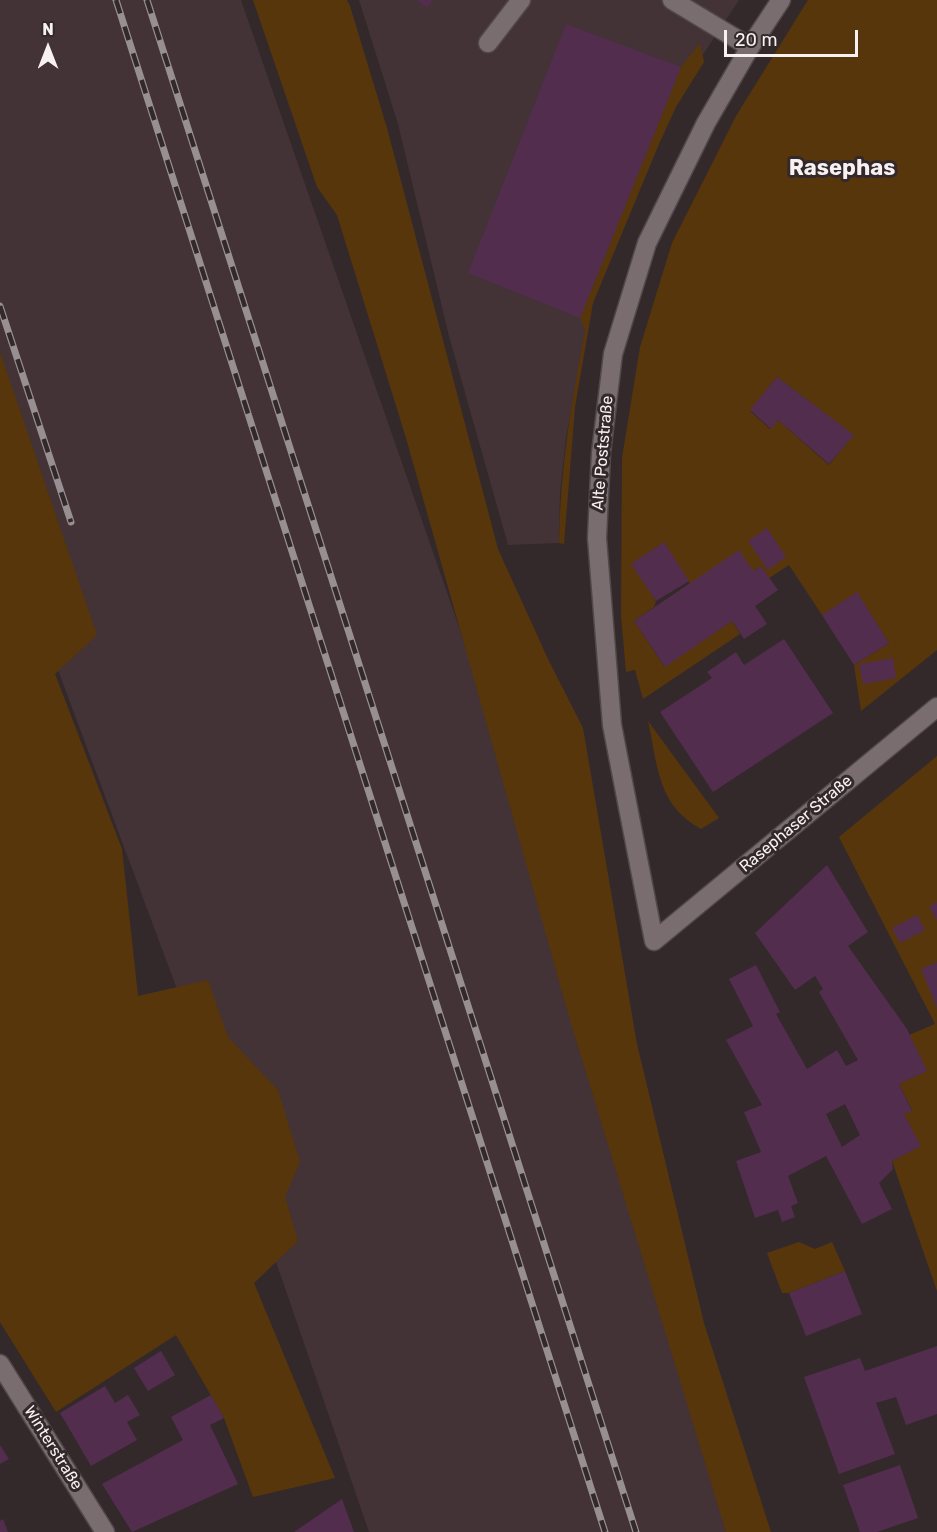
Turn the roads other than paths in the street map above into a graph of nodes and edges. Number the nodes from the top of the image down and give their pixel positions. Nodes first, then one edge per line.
1 (520, 0) edge
2 (672, 0) edge
3 (782, 0) edge
4 (488, 43) dead end
5 (750, 47) junction
6 (937, 707) edge
7 (654, 941) joint
8 (0, 1364) edge
9 (105, 1532) edge

1 - 4 street
2 - 5 street
3 - 5 street, Alte Poststraße
5 - 7 street, Alte Poststraße
6 - 7 street, Rasephaser Straße
8 - 9 street, Winterstraße

